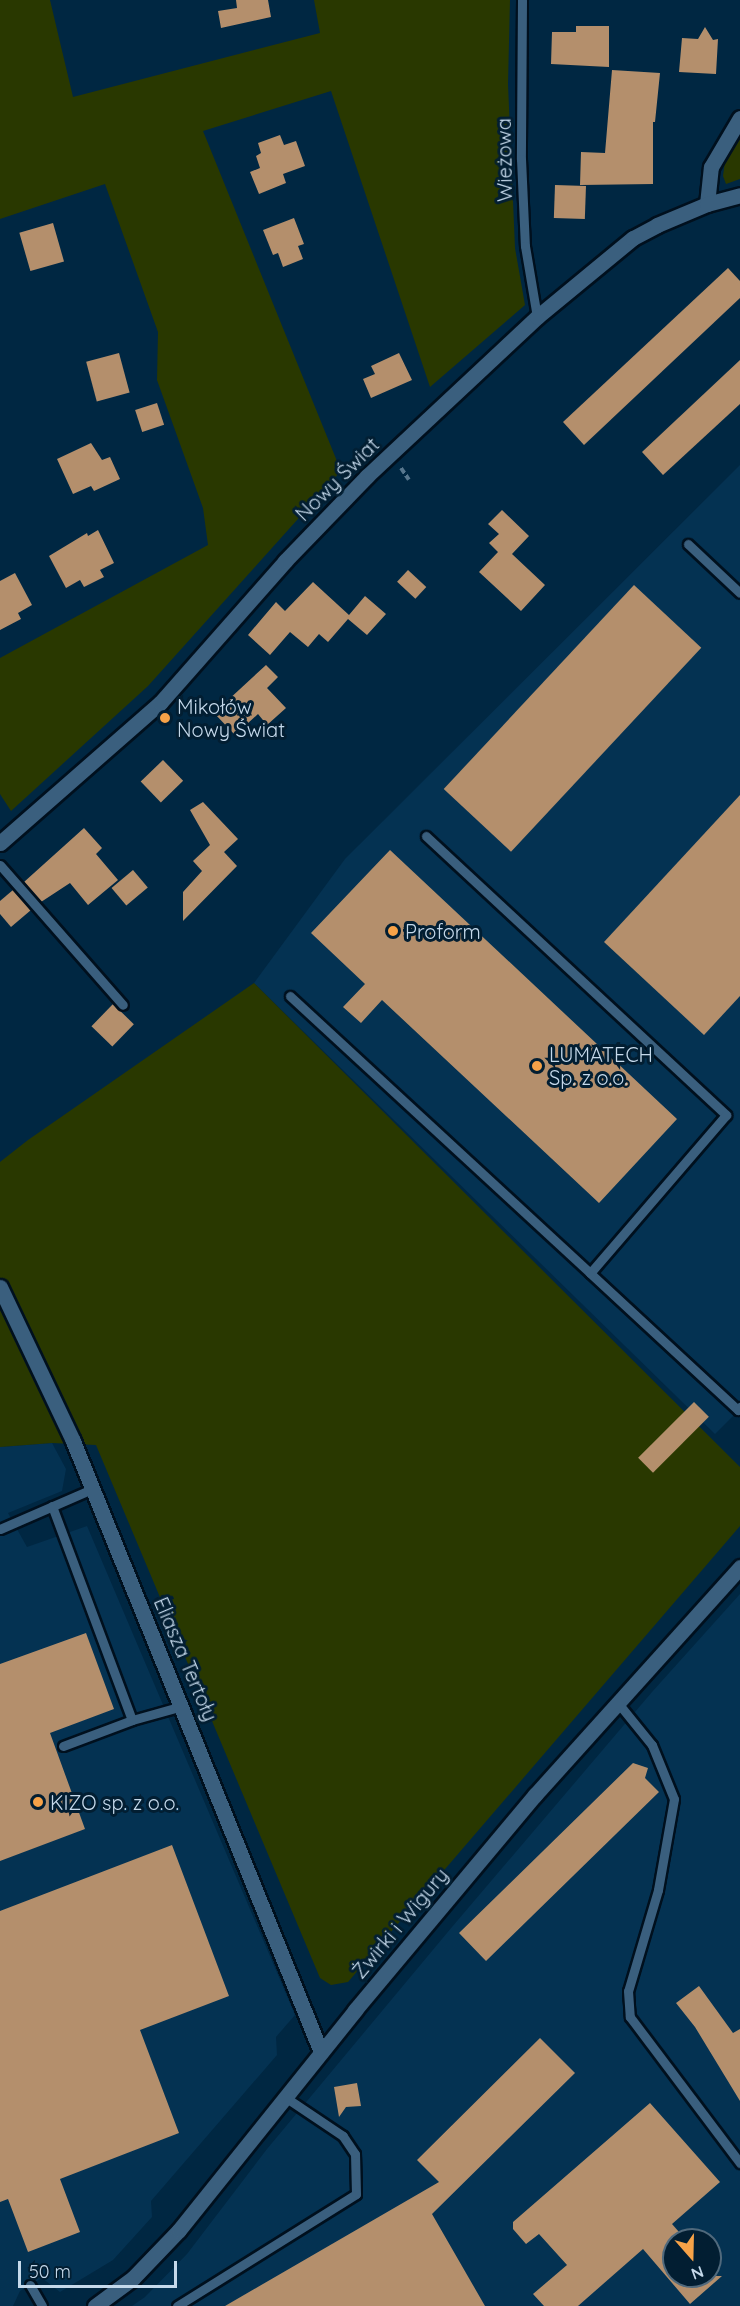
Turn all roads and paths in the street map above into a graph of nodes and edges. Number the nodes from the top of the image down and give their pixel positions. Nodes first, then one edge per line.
1 (522, 0) edge
2 (740, 118) edge
3 (740, 195) edge
4 (707, 204) junction
5 (537, 317) junction
6 (688, 544) dead end
7 (740, 593) edge
8 (426, 836) dead end
9 (0, 843) edge
10 (0, 865) edge
11 (290, 996) dead end
12 (123, 1005) dead end
13 (590, 1273) junction
14 (0, 1287) edge
15 (740, 1407) edge
16 (92, 1489) junction
17 (52, 1506) junction
18 (0, 1529) edge
19 (740, 1567) edge
20 (618, 1703) junction
21 (182, 1706) junction
22 (132, 1720) junction
23 (63, 1746) dead end
24 (321, 2052) junction
25 (285, 2097) junction
26 (740, 2163) edge
27 (30, 2285) dead end
28 (42, 2306) edge
29 (94, 2306) edge
30 (177, 2306) edge

1 - 5 lane, Wieżowa
2 - 4 street
3 - 4 street, Nowy Świat
4 - 5 street, Nowy Świat
5 - 9 street, Nowy Świat
6 - 7 lane
8 - 13 lane
10 - 12 lane
11 - 13 lane
13 - 15 lane
14 - 16 street, Eliasza Tertoły
16 - 17 lane
16 - 21 street, Eliasza Tertoły
17 - 18 lane
17 - 22 lane
19 - 20 street, Żwirki i Wigury
20 - 24 street, Żwirki i Wigury
20 - 26 lane
21 - 22 lane
21 - 24 street, Eliasza Tertoły
22 - 23 lane
24 - 25 street, Żwirki i Wigury
25 - 29 street, Żwirki i Wigury
25 - 30 lane
27 - 28 lane

